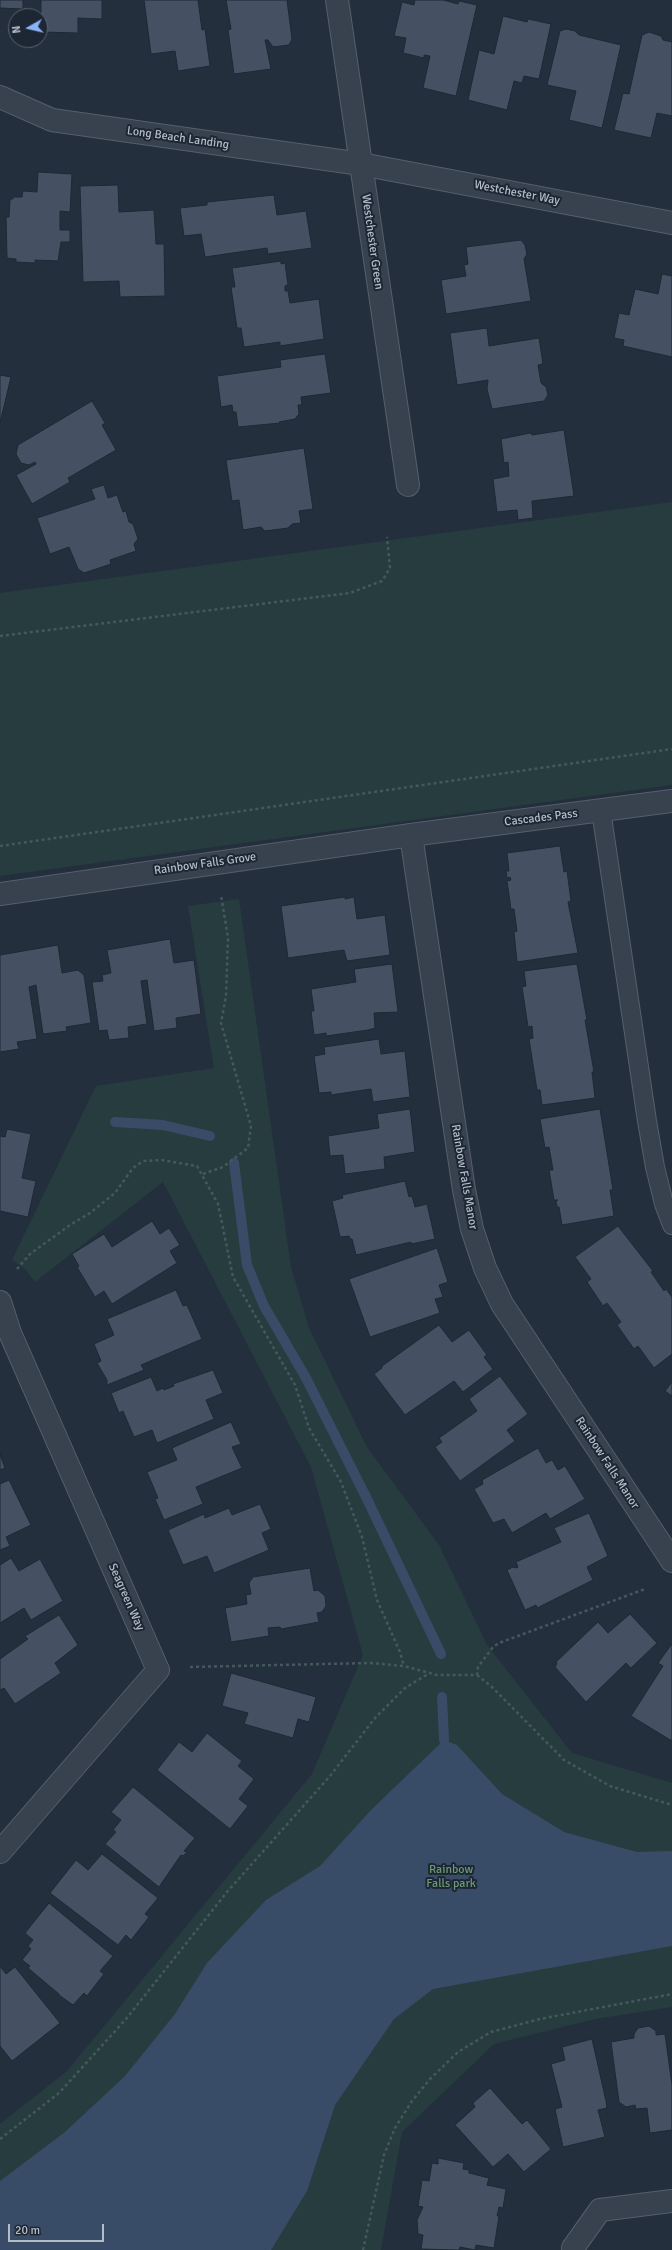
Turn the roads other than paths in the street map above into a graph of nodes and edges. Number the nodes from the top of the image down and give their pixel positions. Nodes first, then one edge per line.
1 (337, 0) edge
2 (0, 96) edge
3 (361, 164) junction
4 (672, 224) edge
5 (408, 485) dead end
6 (672, 801) edge
7 (600, 810) junction
8 (411, 835) junction
9 (0, 894) edge
10 (672, 1225) edge
11 (0, 1302) edge
12 (672, 1561) edge
13 (0, 1852) edge
14 (672, 2201) edge
15 (574, 2250) edge

1 - 3 street, Westchester Green
2 - 3 street, Long Beach Landing
3 - 4 street, Westchester Way
3 - 5 street, Westchester Green
6 - 7 street, Cascades Pass
7 - 8 street, Cascades Pass
7 - 10 lane
8 - 9 street, Rainbow Falls Grove
8 - 12 street, Rainbow Falls Manor
11 - 13 street, Seagreen Way
14 - 15 street

